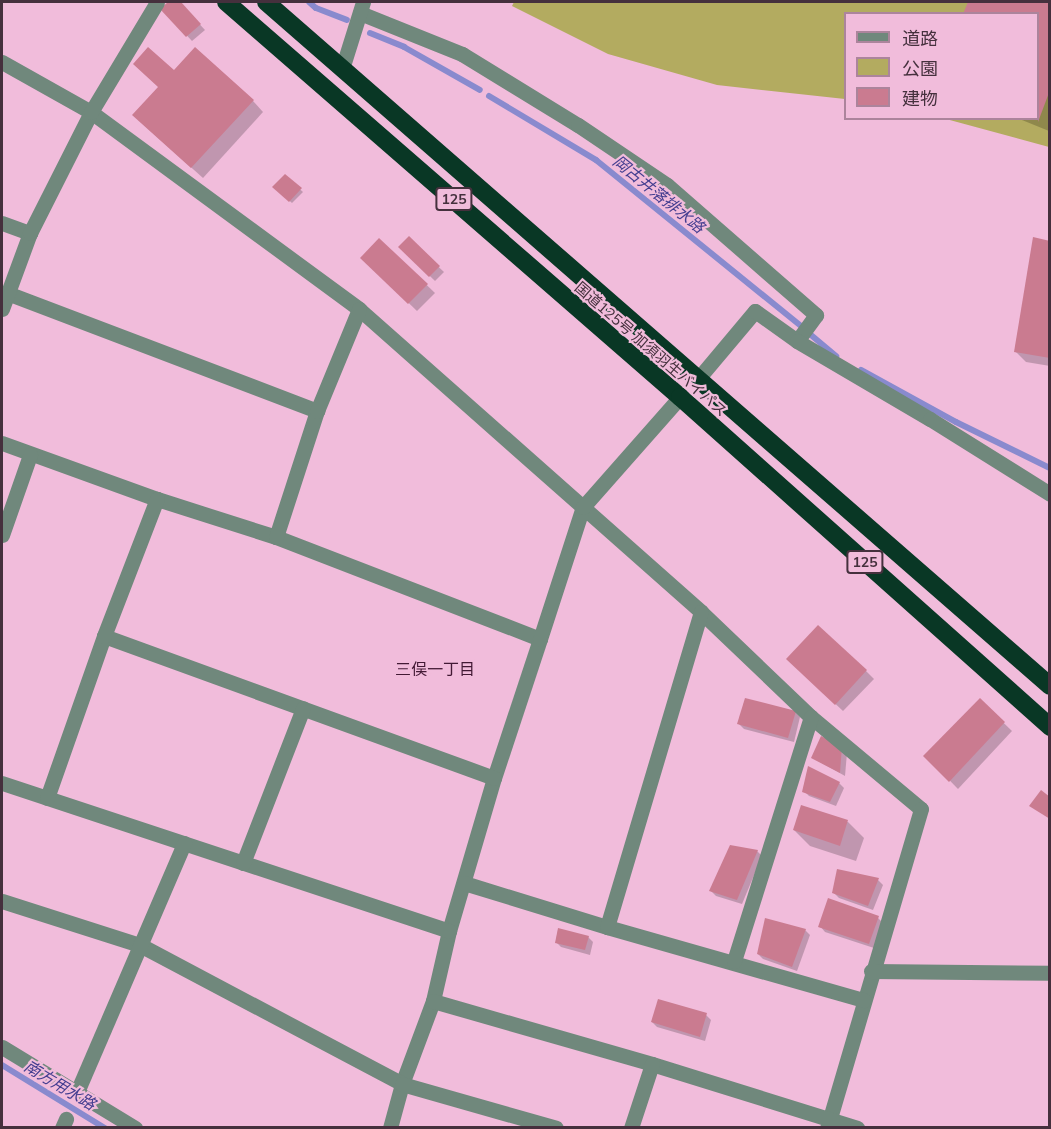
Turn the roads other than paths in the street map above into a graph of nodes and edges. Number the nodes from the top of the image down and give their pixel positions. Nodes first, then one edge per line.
1 (157, 2) edge
2 (226, 2) edge
3 (266, 2) edge
4 (359, 17) edge
5 (2, 62) edge
6 (342, 69) junction
7 (91, 112) junction
8 (2, 223) edge
9 (30, 233) junction
10 (7, 293) junction
11 (2, 309) edge
12 (358, 309) junction
13 (804, 332) junction
14 (697, 380) junction
15 (680, 397) junction
16 (318, 411) junction
17 (2, 443) edge
18 (30, 456) junction
19 (1050, 494) edge
20 (157, 499) junction
21 (583, 507) junction
22 (2, 535) edge
23 (276, 537) junction
24 (700, 612) junction
25 (104, 636) junction
26 (540, 639) junction
27 (1050, 686) edge
28 (303, 708) junction
29 (811, 717) junction
30 (1050, 727) edge
31 (494, 778) junction
32 (2, 783) edge
33 (47, 798) junction
34 (184, 843) junction
35 (243, 863) junction
36 (464, 883) junction
37 (2, 901) edge
38 (607, 927) junction
39 (449, 931) junction
40 (140, 945) junction
41 (734, 961) junction
42 (871, 971) junction
43 (1050, 973) edge
44 (864, 1000) junction
45 (433, 1001) junction
46 (2, 1047) edge
47 (652, 1064) junction
48 (402, 1084) junction
49 (77, 1092) junction
50 (828, 1123) edge
51 (135, 1128) edge
52 (390, 1128) edge
53 (556, 1128) edge
54 (631, 1128) edge
55 (857, 1128) edge

1 - 7 street
2 - 15 highway, 国道125号 加須羽生バイパス / 125
3 - 6 highway, 国道125号 加須羽生バイパス / 125
4 - 6 street
4 - 13 street
5 - 7 street
6 - 14 highway, 国道125号 加須羽生バイパス / 125
7 - 9 street
7 - 12 street
8 - 9 street
9 - 10 street
10 - 11 street
10 - 16 street
12 - 16 street
12 - 21 street
13 - 14 street
13 - 19 street
14 - 27 highway, 国道125号 加須羽生バイパス / 125
15 - 21 street
15 - 30 highway, 国道125号 加須羽生バイパス / 125
16 - 23 street
17 - 18 street
18 - 20 street
18 - 22 street
20 - 23 street
20 - 25 street
21 - 24 street
21 - 26 street
23 - 26 street
24 - 29 street
24 - 38 street
25 - 28 street
25 - 33 street
26 - 31 street
28 - 31 street
28 - 35 street
29 - 41 street
29 - 42 street
31 - 36 street
32 - 33 street
33 - 34 street
34 - 35 street
34 - 40 street
35 - 39 street
36 - 38 street
36 - 39 street
37 - 40 street
38 - 41 street
39 - 45 street
40 - 48 street
40 - 49 street
41 - 44 street
42 - 43 street
42 - 44 street
44 - 50 street
45 - 47 street
45 - 48 street
46 - 49 street
47 - 50 street
47 - 54 street
48 - 52 street
48 - 53 street
49 - 51 street
50 - 55 street

